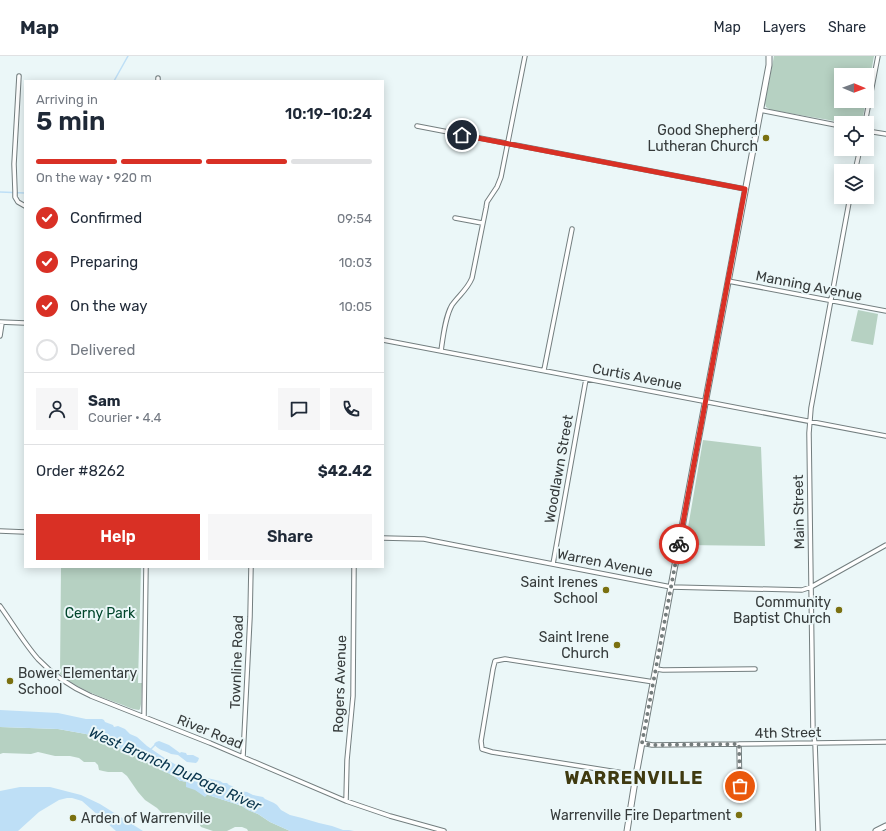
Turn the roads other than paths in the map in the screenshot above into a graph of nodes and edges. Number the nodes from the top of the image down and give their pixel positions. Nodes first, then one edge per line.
1 (525, 56) edge
2 (771, 56) edge
3 (878, 56) edge
4 (19, 76) dead end
5 (760, 110) junction
6 (866, 116) edge
7 (834, 125) edge
8 (417, 126) dead end
9 (874, 132) edge
10 (886, 134) edge
11 (508, 144) junction
12 (745, 189) junction
13 (849, 204) edge
14 (24, 205) edge
15 (455, 218) dead end
16 (482, 223) junction
17 (572, 229) dead end
18 (728, 281) junction
19 (831, 301) junction
20 (886, 311) edge
21 (1, 323) edge
22 (24, 323) edge
23 (0, 336) edge
24 (384, 340) edge
25 (441, 351) junction
26 (544, 370) junction
27 (586, 379) junction
28 (705, 401) junction
29 (810, 421) junction
30 (886, 436) edge
31 (0, 531) edge
32 (24, 532) edge
33 (384, 538) edge
34 (886, 545) edge
35 (553, 564) junction
36 (146, 568) edge
37 (251, 568) edge
38 (354, 568) edge
39 (671, 586) junction
40 (811, 588) junction
41 (0, 606) edge
42 (656, 669) junction
43 (755, 669) dead end
44 (654, 682) junction
45 (144, 716) junction
46 (886, 742) edge
47 (642, 743) junction
48 (815, 743) junction
49 (739, 744) junction
50 (243, 757) junction
51 (636, 775) junction
52 (740, 800) dead end
53 (346, 801) junction
54 (886, 826) edge
55 (444, 831) edge
56 (627, 831) edge
57 (818, 831) edge
58 (876, 831) edge

1 - 11 street
2 - 5 main road
3 - 6 street
4 - 14 street
5 - 7 street
5 - 12 main road
8 - 11 street
9 - 10 street
11 - 12 street
11 - 16 street
12 - 18 main road
13 - 19 street, Main Street
15 - 16 street
16 - 25 street
17 - 26 street
18 - 19 street, Manning Avenue
18 - 28 main road
19 - 20 street, Manning Avenue
19 - 29 street, Main Street
21 - 22 street
21 - 23 street
24 - 25 street, Curtis Avenue
25 - 26 street, Curtis Avenue
26 - 27 street, Curtis Avenue
27 - 28 street, Curtis Avenue
27 - 35 street, Woodlawn Street
28 - 29 street, Curtis Avenue
28 - 39 main road
29 - 30 street, Curtis Avenue
29 - 40 street, Main Street
31 - 32 street
33 - 35 street, Warren Avenue
34 - 40 street, Warren Avenue
35 - 39 street, Warren Avenue
36 - 45 street
37 - 50 street, Townline Road
38 - 53 street, Rogers Avenue
39 - 40 street, Warren Avenue
39 - 42 main road
40 - 48 street, Main Street
41 - 45 street, River Road
42 - 43 street
42 - 44 main road
44 - 47 main road
44 - 51 street
45 - 50 street, River Road
46 - 48 street, 4th Street
47 - 49 street, 4th Street
47 - 51 main road
48 - 49 street, 4th Street
48 - 57 street, Main Street
49 - 52 street
50 - 53 street, River Road
51 - 56 main road
53 - 55 street, River Road
54 - 58 main road

